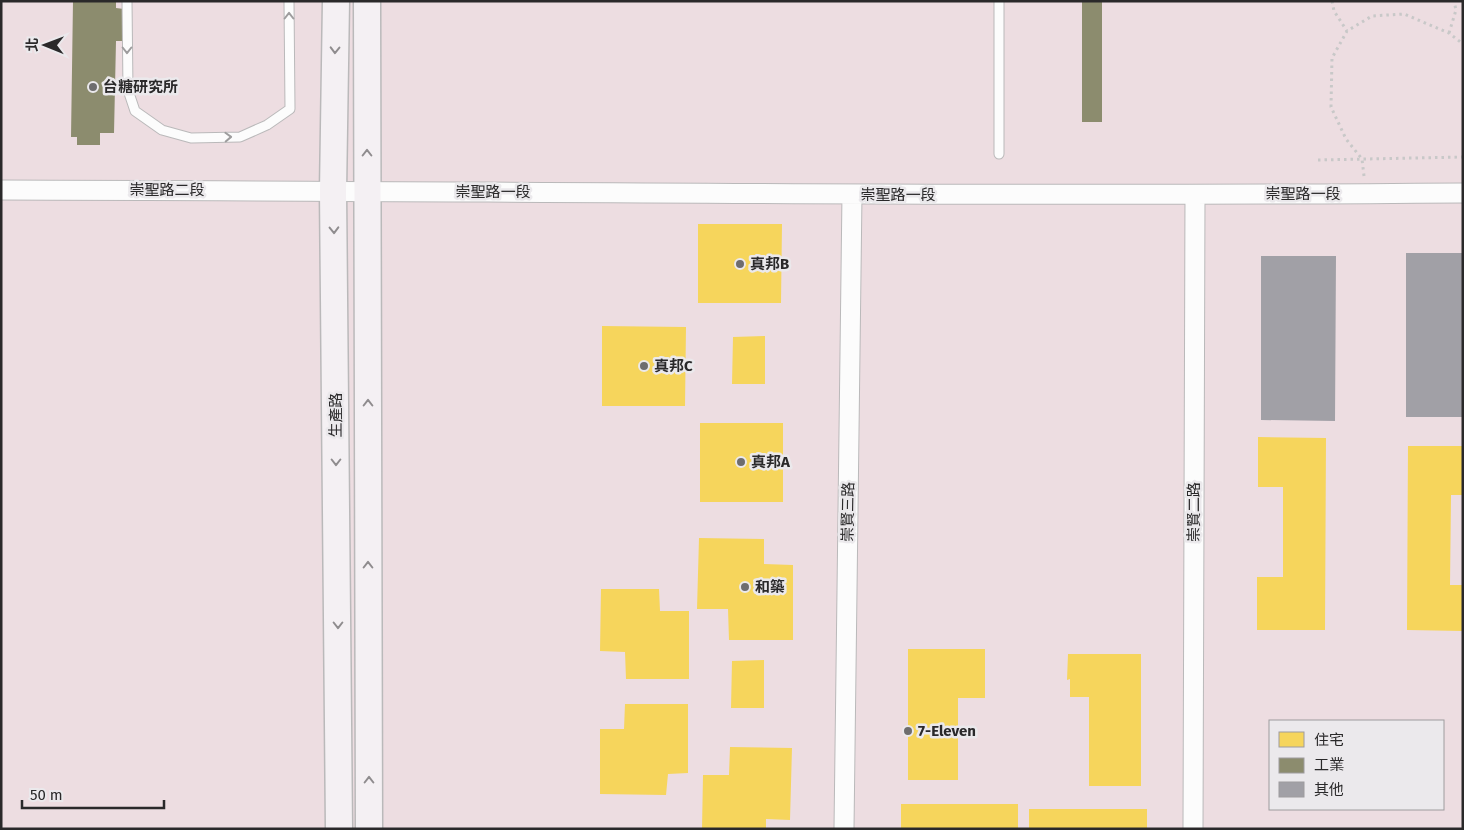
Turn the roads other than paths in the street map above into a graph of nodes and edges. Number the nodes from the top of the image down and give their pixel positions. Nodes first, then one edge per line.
1 (127, 1) edge
2 (289, 1) edge
3 (336, 1) edge
4 (366, 1) edge
5 (999, 1) edge
6 (999, 154) dead end
7 (1, 190) edge
8 (334, 191) junction
9 (366, 191) junction
10 (1463, 193) edge
11 (852, 194) junction
12 (1195, 194) junction
13 (339, 829) edge
14 (369, 829) edge
15 (844, 829) edge
16 (1192, 829) edge

1 -> 2 lane
3 -> 8 street, 生產路
9 -> 4 street
5 - 6 lane
7 - 8 street, 崇聖路二段
8 - 9 street, 崇聖路一段
8 -> 13 street, 生產路
9 - 11 street, 崇聖路一段
14 -> 9 street
10 - 12 street, 崇聖路一段
11 - 12 street, 崇聖路一段
11 - 15 street, 崇賢三路
12 - 16 street, 崇賢二路

